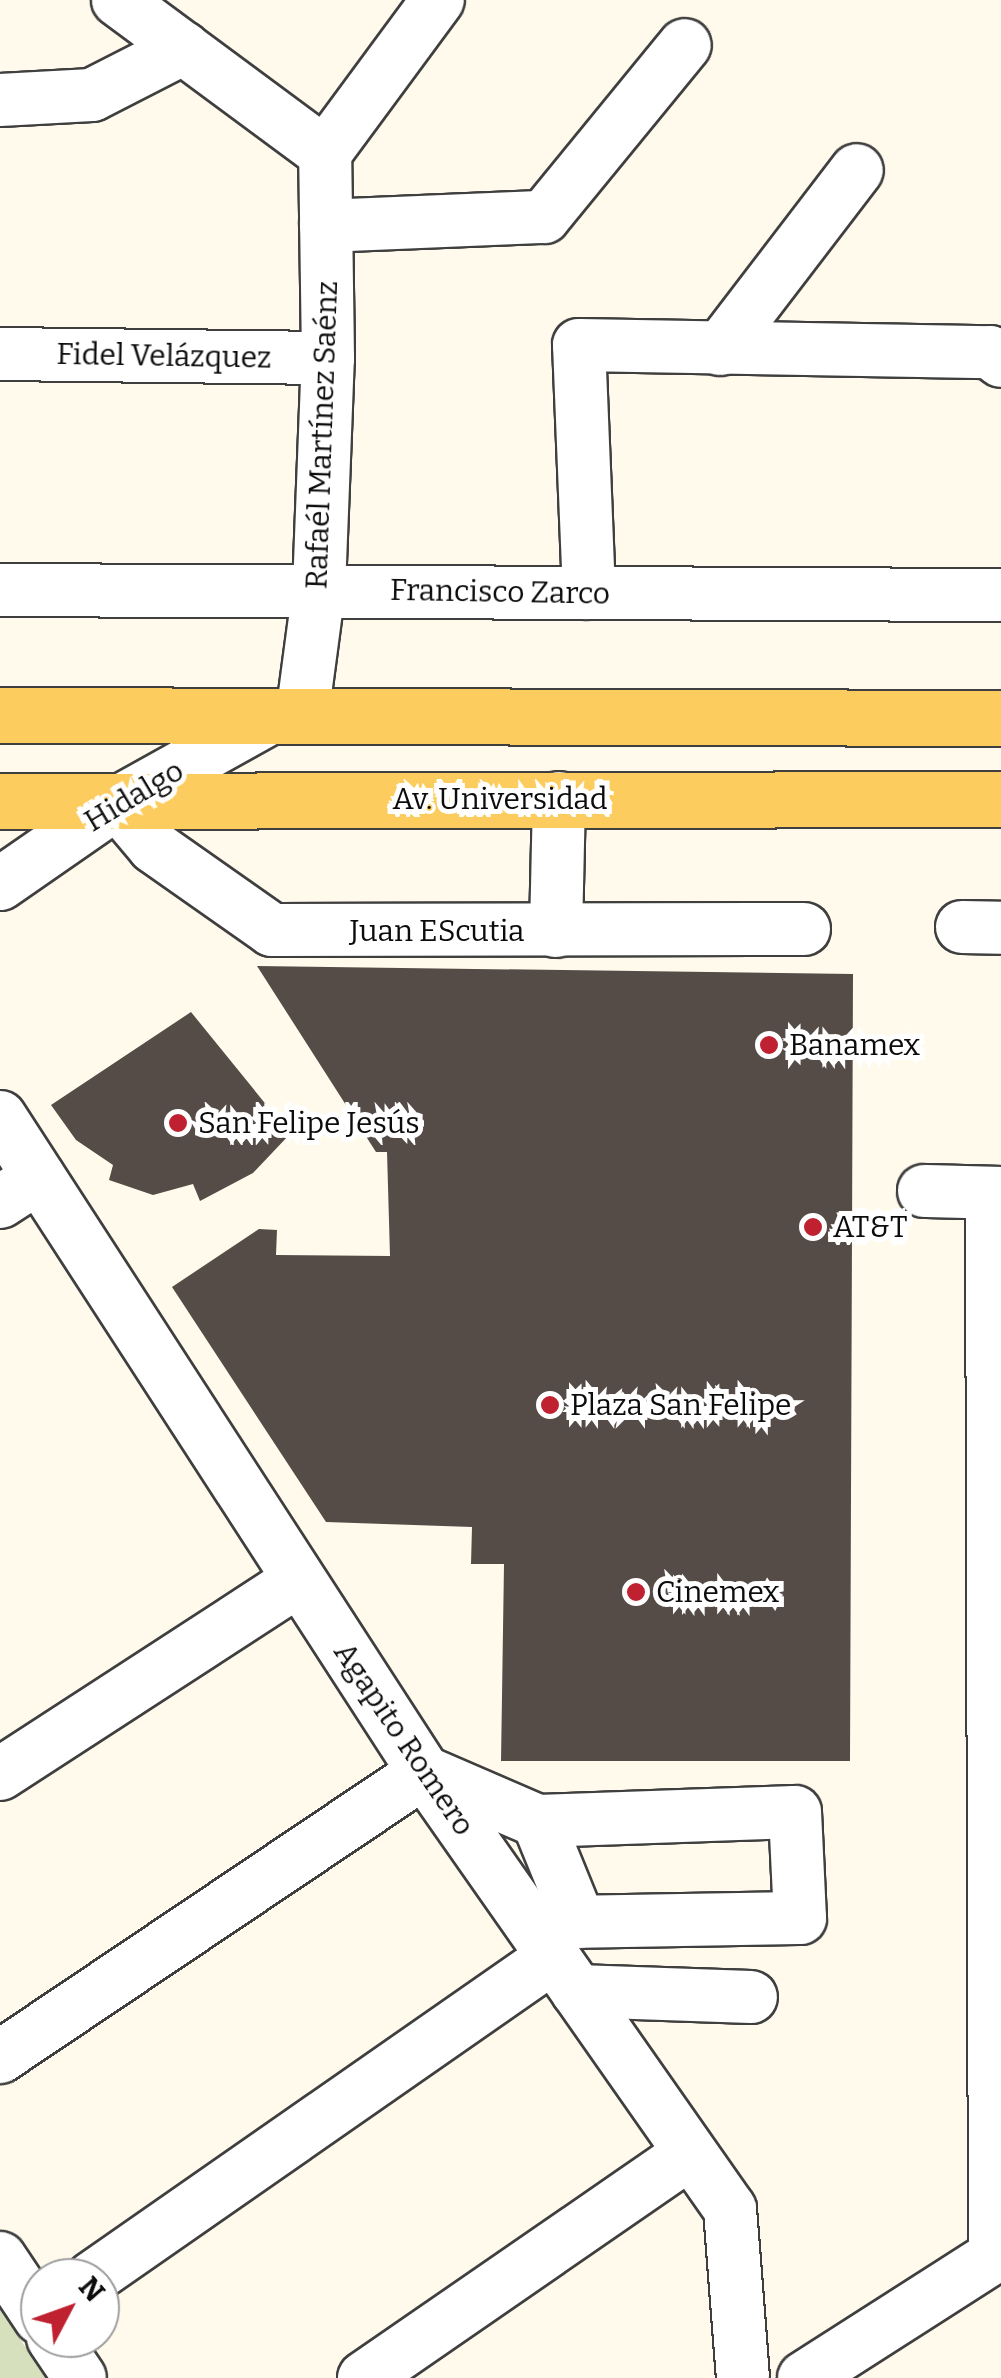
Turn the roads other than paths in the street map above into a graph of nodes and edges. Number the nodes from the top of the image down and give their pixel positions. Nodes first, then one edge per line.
1 (118, 0) edge
2 (438, 0) edge
3 (685, 45) dead end
4 (184, 48) junction
5 (0, 100) edge
6 (325, 153) junction
7 (857, 170) dead end
8 (326, 226) junction
9 (720, 349) junction
10 (997, 349) edge
11 (0, 354) edge
12 (328, 358) junction
13 (318, 589) junction
14 (0, 590) edge
15 (589, 594) junction
16 (1001, 595) edge
17 (0, 715) edge
18 (288, 716) junction
19 (1001, 718) edge
20 (560, 798) junction
21 (1001, 799) edge
22 (0, 801) edge
23 (117, 803) junction
24 (0, 884) edge
25 (804, 929) dead end
26 (556, 931) junction
27 (0, 1117) edge
28 (20, 1190) edge
29 (924, 1192) dead end
30 (996, 1193) edge
31 (299, 1580) junction
32 (424, 1772) junction
33 (0, 1774) edge
34 (538, 1822) junction
35 (565, 1974) junction
36 (751, 1996) dead end
37 (0, 2057) edge
38 (690, 2153) junction
39 (998, 2254) edge
40 (0, 2258) edge
41 (120, 2260) edge
42 (20, 2288) edge
43 (364, 2378) edge
44 (744, 2378) edge
45 (804, 2378) edge

1 - 4 street
2 - 6 street
3 - 8 street
4 - 5 street
4 - 6 street
6 - 8 street, Rafaél Martínez Saénz
7 - 9 street
8 - 12 street, Rafaél Martínez Saénz
9 - 10 street
9 - 15 street
11 - 12 street, Fidel Velázquez
12 - 13 street, Rafaél Martínez Saénz
13 - 14 street, Francisco Zarco
13 - 15 street, Francisco Zarco
13 - 18 street, Rafaél Martínez Saénz
15 - 16 street, Francisco Zarco
17 - 18 main road
18 - 19 main road
18 - 23 street, Hidalgo
20 - 21 main road, Av. Universidad
20 - 23 main road, Av. Universidad
20 - 26 street
22 - 23 main road, Av. Universidad
23 - 24 street, Hidalgo
23 - 26 street, Juan EScutia
25 - 26 street, Juan EScutia
27 - 28 street, Agapito Romero
28 - 31 street, Agapito Romero
29 - 30 street
30 - 39 street
31 - 32 street, Agapito Romero
31 - 33 street
32 - 34 street
32 - 35 street, Agapito Romero
32 - 37 street
34 - 34 street
35 - 36 street
35 - 38 street, Agapito Romero
35 - 41 street
38 - 43 street
38 - 44 street, Agapito Romero
39 - 45 street
40 - 42 street

